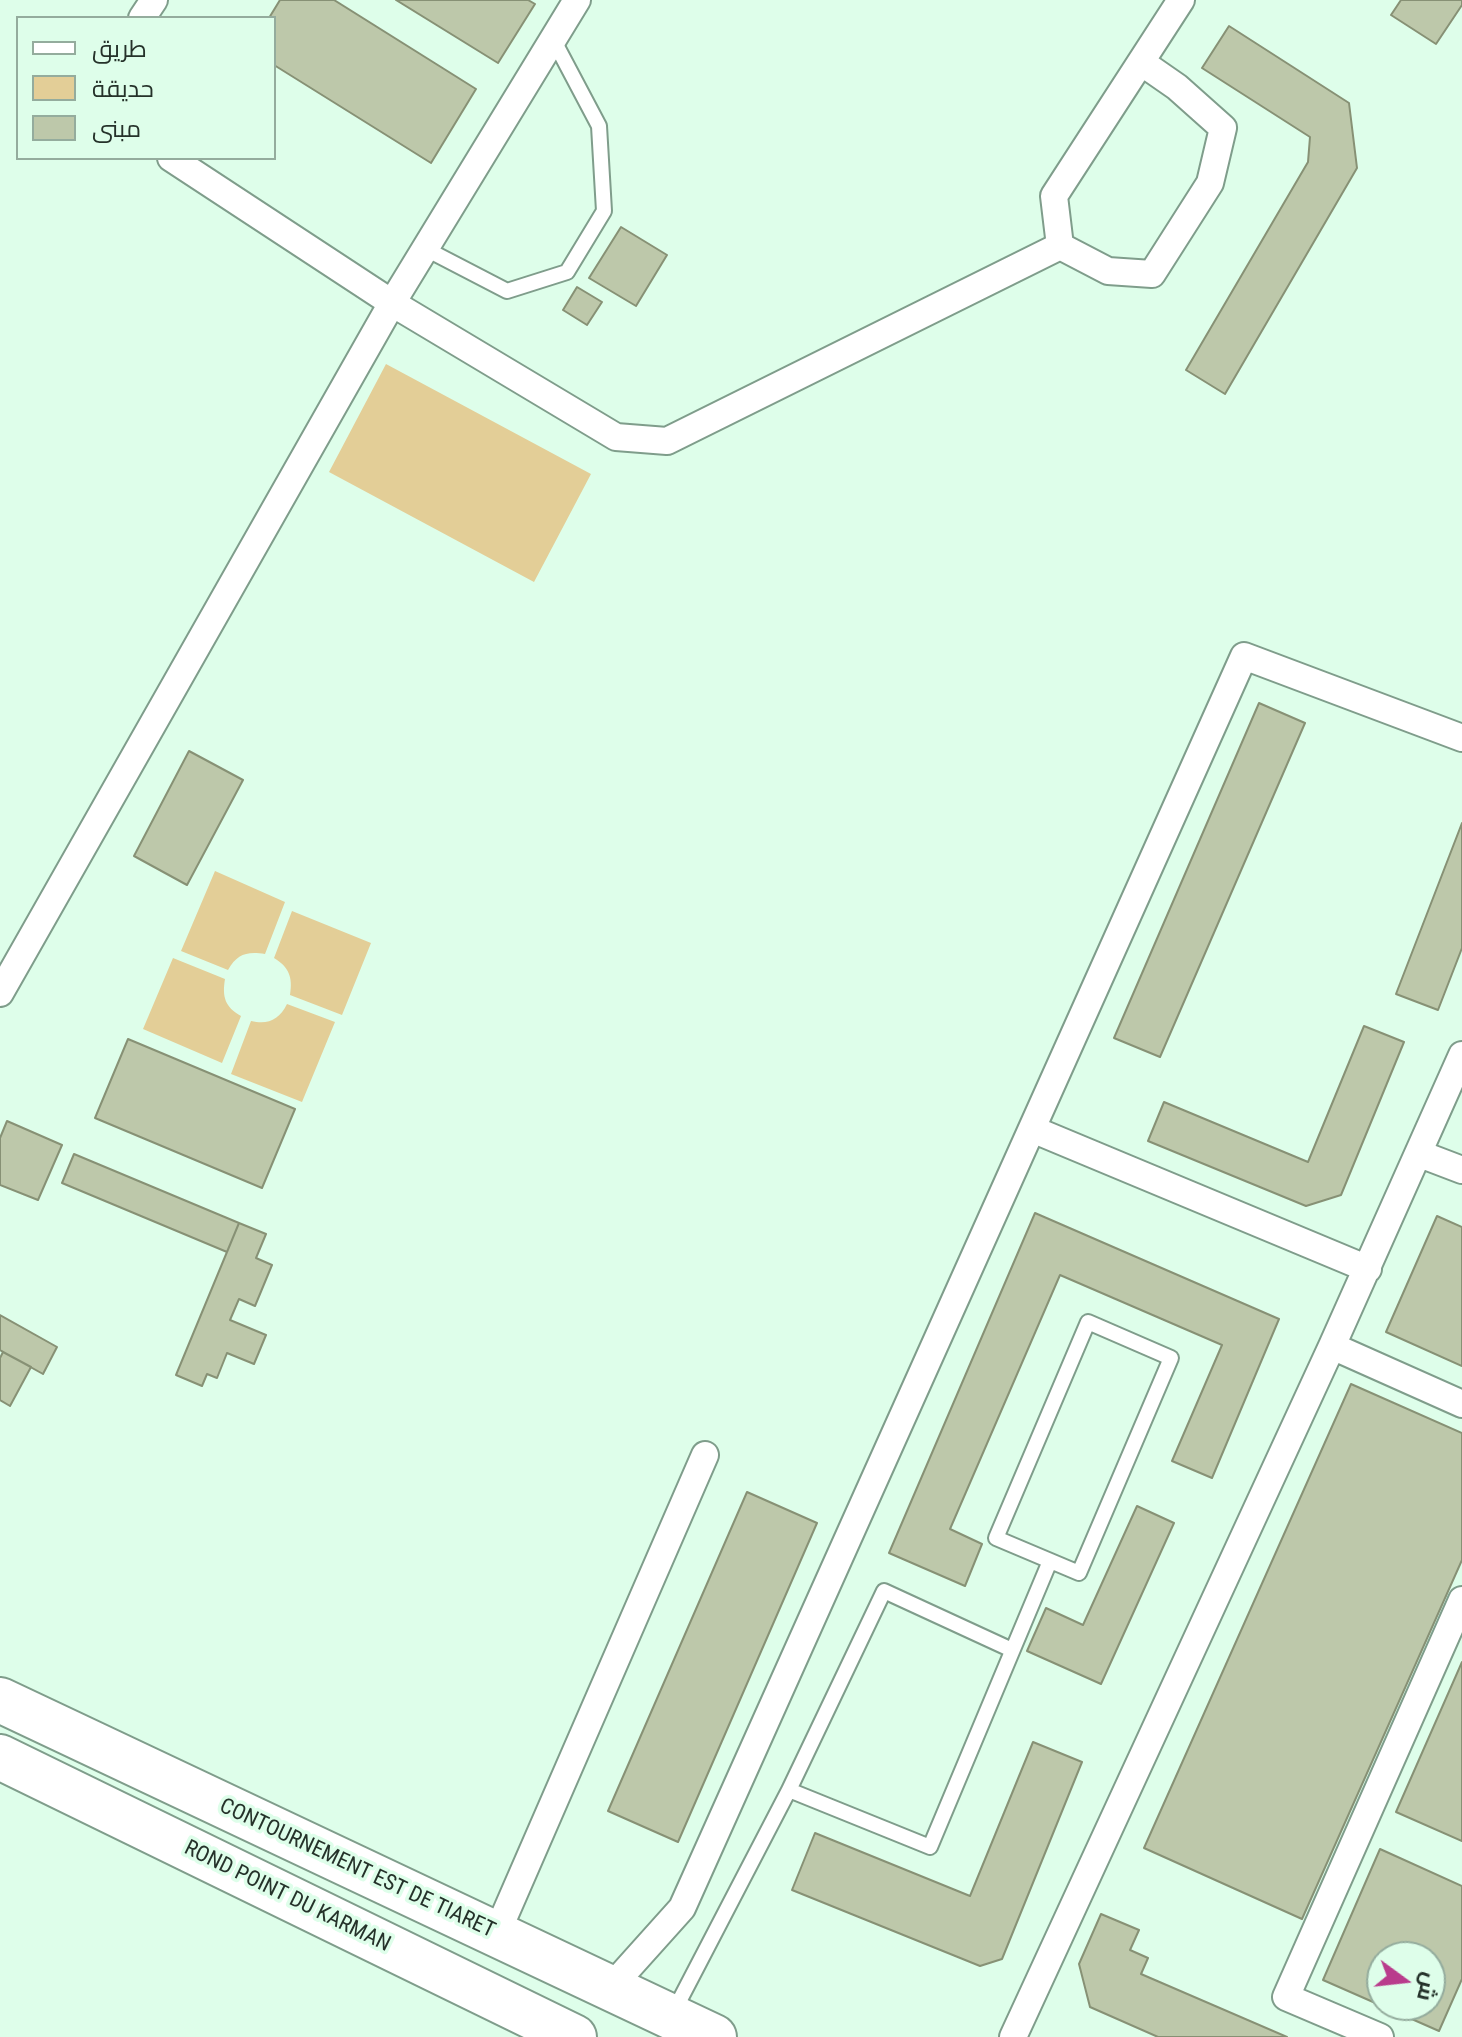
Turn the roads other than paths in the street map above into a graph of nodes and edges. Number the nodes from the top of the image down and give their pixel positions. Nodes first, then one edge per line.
1 (577, 0) edge
2 (1181, 0) edge
3 (553, 39) junction
4 (1141, 62) junction
5 (174, 160) edge
6 (1060, 246) junction
7 (426, 249) junction
8 (392, 303) junction
9 (1462, 738) edge
10 (0, 993) edge
11 (1462, 1055) edge
12 (1032, 1129) junction
13 (1420, 1154) junction
14 (1462, 1170) edge
15 (1368, 1269) junction
16 (1332, 1346) junction
17 (1462, 1404) edge
18 (705, 1455) dead end
19 (1050, 1561) junction
20 (1462, 1600) edge
21 (1012, 1650) junction
22 (0, 1700) edge
23 (0, 1757) edge
24 (789, 1790) junction
25 (496, 1935) junction
26 (612, 1986) junction
27 (671, 2017) junction
28 (574, 2037) edge
29 (714, 2037) edge
30 (1013, 2037) edge
31 (1380, 2037) edge

1 - 3 street
2 - 4 street
3 - 7 street
3 - 7 lane
4 - 6 street
4 - 6 street
5 - 8 street
6 - 8 street
7 - 8 street
8 - 10 street
9 - 12 street
11 - 13 street
12 - 15 street
12 - 26 street
13 - 14 street
13 - 15 street
15 - 16 street
16 - 17 street
16 - 30 street
18 - 25 street
19 - 19 lane
19 - 21 lane
20 - 31 street
21 - 24 lane
21 - 24 lane
22 - 25 highway, CONTOURNEMENT EST DE TIARET
23 - 28 highway, ROND POINT DU KARMAN
24 - 27 lane
25 - 26 highway, CONTOURNEMENT EST DE TIARET
26 - 27 highway, CONTOURNEMENT EST DE TIARET
27 - 29 highway, CONTOURNEMENT EST DE TIARET

